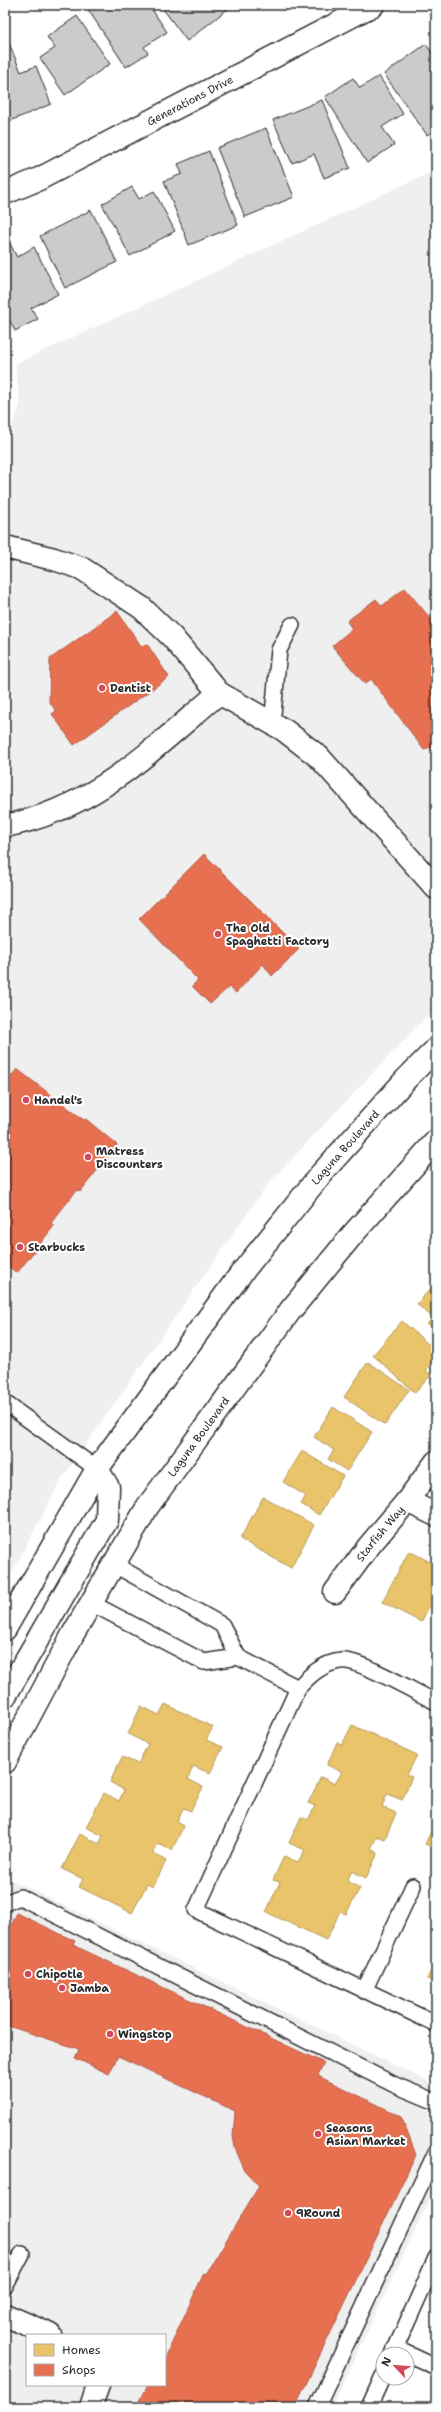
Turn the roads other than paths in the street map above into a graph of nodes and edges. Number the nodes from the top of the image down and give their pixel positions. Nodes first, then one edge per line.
1 (372, 5) edge
2 (5, 193) edge
3 (5, 547) edge
4 (292, 625) dead end
5 (219, 693) junction
6 (272, 725) junction
7 (5, 826) edge
8 (436, 888) edge
9 (436, 1049) edge
10 (436, 1141) edge
11 (5, 1403) edge
12 (436, 1462) edge
13 (97, 1469) junction
14 (407, 1501) junction
15 (436, 1515) edge
16 (113, 1564) junction
17 (335, 1592) dead end
18 (91, 1603) junction
19 (5, 1628) edge
20 (238, 1657) junction
21 (298, 1688) junction
22 (5, 1696) edge
23 (436, 1702) edge
24 (5, 1762) edge
25 (413, 1886) dead end
26 (5, 1903) edge
27 (364, 1991) junction
28 (436, 2024) edge
29 (436, 2102) edge
30 (436, 2152) edge
31 (22, 2254) dead end
32 (436, 2258) edge
33 (5, 2286) edge
34 (5, 2315) edge
35 (49, 2334) edge
36 (396, 2346) edge
37 (415, 2360) edge
38 (436, 2368) edge
39 (98, 2386) edge
40 (378, 2386) edge
41 (90, 2407) edge
42 (317, 2407) edge
43 (369, 2407) edge

1 - 2 main road, Generations Drive
3 - 5 main road
4 - 6 lane
5 - 6 main road
5 - 7 main road
6 - 8 main road
9 - 13 main road, Laguna Boulevard
10 - 16 main road, Laguna Boulevard
11 - 13 lane
12 - 14 main road
13 - 19 main road, Laguna Boulevard
13 - 22 main road
14 - 15 main road, Starfish Way
14 - 17 main road, Starfish Way
16 - 18 main road, Laguna Boulevard
16 - 20 lane
18 - 20 lane
18 - 24 main road, Laguna Boulevard
20 - 21 lane
21 - 23 lane
21 - 27 lane
25 - 27 lane
26 - 29 lane
27 - 28 lane
30 - 42 lane
31 - 33 lane
32 - 36 lane
34 - 35 main road
37 - 38 lane
39 - 41 main road
40 - 43 lane

